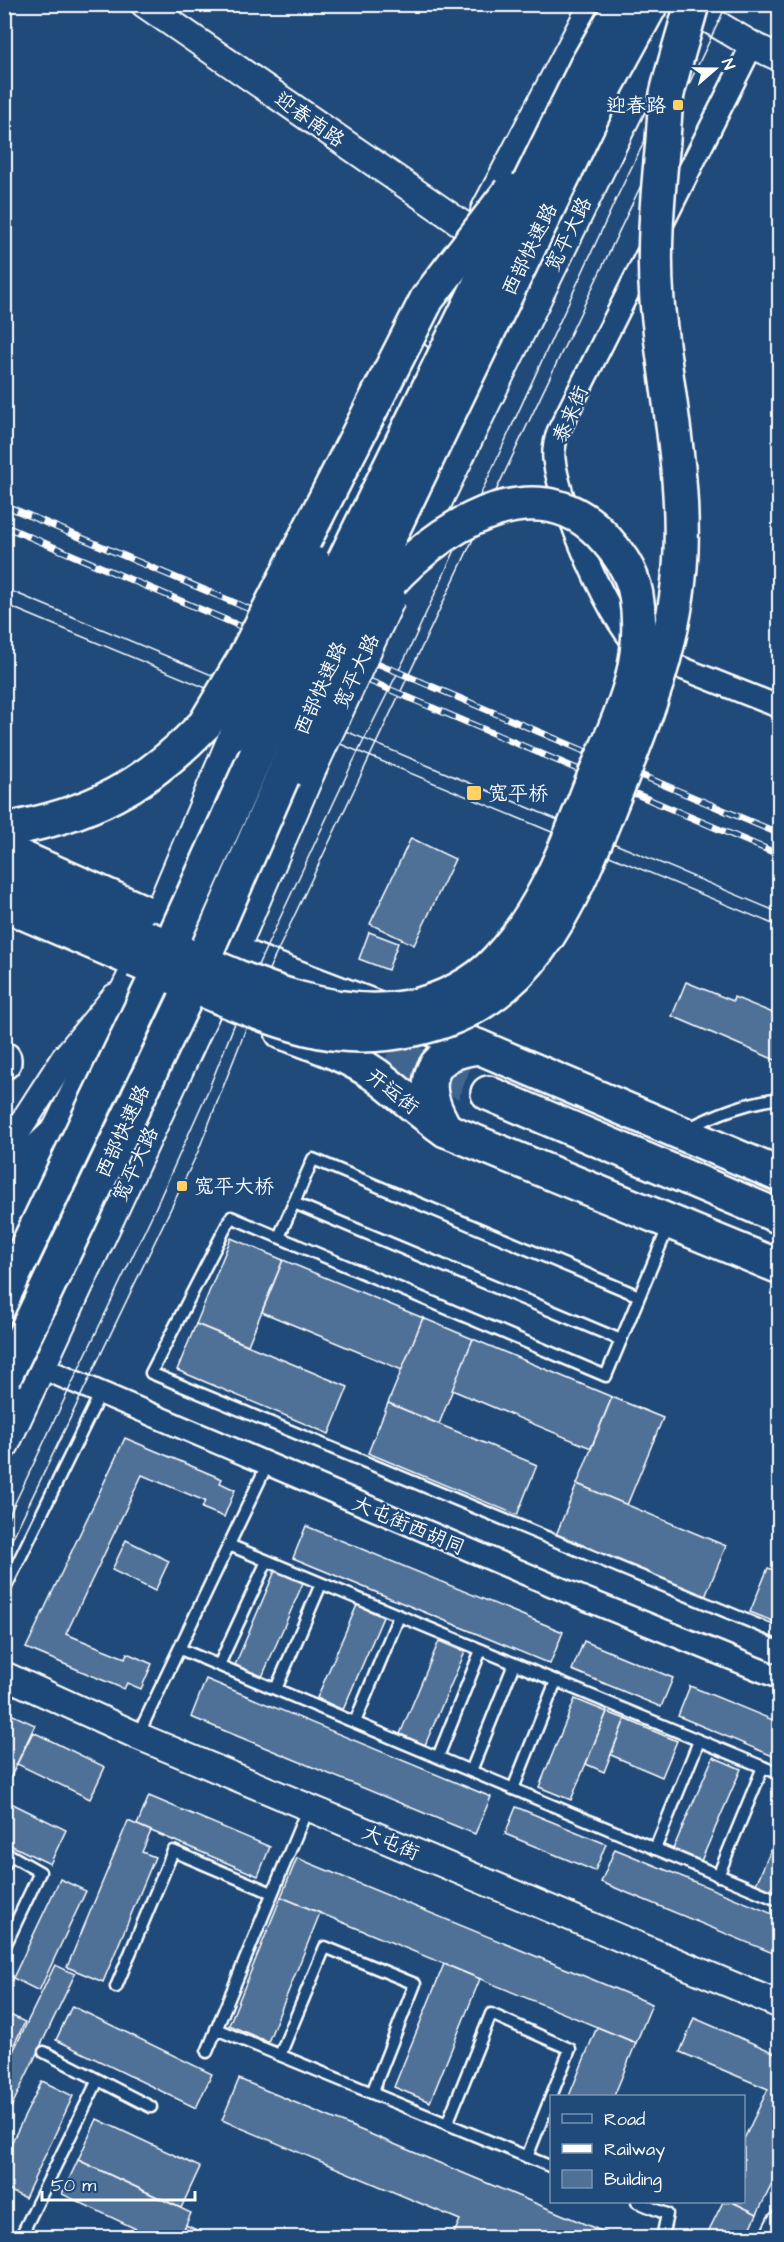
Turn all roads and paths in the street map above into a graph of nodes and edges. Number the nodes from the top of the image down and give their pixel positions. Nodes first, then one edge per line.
1 (144, 4) edge
2 (595, 4) edge
3 (622, 4) edge
4 (651, 4) edge
5 (682, 4) edge
6 (692, 4) edge
7 (752, 45) junction
8 (780, 58) edge
9 (549, 143) junction
10 (475, 232) junction
11 (328, 668) junction
12 (780, 707) edge
13 (4, 830) edge
14 (4, 850) edge
15 (4, 884) edge
16 (4, 905) edge
17 (159, 918) junction
18 (4, 921) edge
19 (233, 951) junction
20 (135, 974) junction
21 (210, 1003) junction
22 (479, 1047) junction
23 (488, 1093) tunnel mouth
24 (780, 1098) edge
25 (446, 1130) junction
26 (680, 1133) junction
27 (56, 1134) junction
28 (4, 1152) edge
29 (780, 1175) edge
30 (4, 1190) edge
31 (294, 1203) junction
32 (780, 1217) edge
33 (670, 1222) junction
34 (279, 1237) junction
35 (4, 1240) edge
36 (780, 1267) edge
37 (4, 1295) edge
38 (639, 1296) junction
39 (621, 1340) junction
40 (40, 1367) junction
41 (4, 1378) edge
42 (100, 1394) junction
43 (4, 1444) edge
44 (267, 1465) junction
45 (229, 1545) junction
46 (267, 1561) junction
47 (321, 1584) junction
48 (4, 1591) edge
49 (399, 1616) junction
50 (780, 1634) edge
51 (180, 1649) junction
52 (481, 1650) junction
53 (514, 1664) junction
54 (219, 1665) junction
55 (4, 1675) edge
56 (780, 1678) edge
57 (556, 1681) junction
58 (276, 1689) junction
59 (355, 1722) junction
60 (138, 1736) junction
61 (699, 1741) junction
62 (438, 1757) junction
63 (763, 1767) junction
64 (471, 1771) junction
65 (780, 1774) edge
66 (513, 1789) junction
67 (308, 1807) junction
68 (655, 1849) junction
69 (4, 1866) edge
70 (718, 1875) junction
71 (272, 1893) junction
72 (780, 1901) edge
73 (4, 1948) edge
74 (116, 1987) dead end
75 (780, 2005) edge
76 (216, 2029) junction
77 (44, 2052) dead end
78 (207, 2052) dead end
79 (280, 2055) junction
80 (98, 2080) junction
81 (372, 2093) junction
82 (552, 2095) edge
83 (550, 2099) edge
84 (152, 2107) dead end
85 (447, 2124) junction
86 (527, 2157) junction
87 (550, 2165) edge
88 (640, 2203) edge
89 (780, 2224) edge
90 (20, 2238) edge
91 (662, 2238) edge
92 (773, 2238) edge

1 - 10 street, 迎春南路
2 - 10 main road
3 - 9 main road, 西部快速路, bridge
4 - 11 main road, 西部快速路, bridge
5 - 7 street
5 - 19 main road, 宽平大路, bridge
6 - 16 main road, bridge
7 - 8 street
7 - 12 street, 泰来街
9 - 13 main road, bridge
9 - 37 main road, 西部快速路, bridge
10 - 17 main road, bridge
11 - 15 main road, bridge
11 - 41 main road, 西部快速路, bridge
14 - 17 main road
17 - 19 main road
17 - 20 main road
18 - 20 main road, 开运街
19 - 21 main road, 宽平大路
19 - 22 main road
20 - 21 main road, 开运街
20 - 27 main road
20 - 28 street
21 - 25 main road, 开运街
21 - 40 main road, 宽平大路
22 - 25 main road
22 - 26 main road
23 - 32 main road
24 - 26 lane
25 - 33 main road, 开运街
26 - 29 main road
27 - 30 main road
27 - 35 main road
31 - 34 lane
31 - 38 lane
31 - 39 lane
33 - 36 main road, 开运街
33 - 38 lane
34 - 39 lane
34 - 50 lane
38 - 39 lane
40 - 42 street, 大屯街西胡同
40 - 43 main road, 宽平大路
42 - 44 street, 大屯街西胡同
42 - 48 lane
44 - 45 lane
44 - 56 street, 大屯街西胡同
45 - 46 lane
45 - 51 lane
46 - 47 lane
46 - 54 lane
47 - 49 lane
47 - 58 lane
49 - 52 lane
49 - 59 lane
51 - 54 lane
51 - 60 lane
52 - 53 lane
52 - 62 lane
53 - 57 lane
53 - 64 lane
54 - 58 lane
55 - 60 street, 大屯街
57 - 61 lane
57 - 66 lane
58 - 59 lane
59 - 62 lane
60 - 67 street, 大屯街
61 - 63 lane
61 - 68 lane
62 - 64 lane
63 - 65 lane
63 - 70 lane
64 - 66 lane
66 - 68 lane
67 - 71 lane
67 - 75 street, 大屯街
68 - 70 lane
69 - 73 lane
70 - 72 lane
71 - 74 lane
71 - 76 lane
76 - 78 lane
76 - 79 lane
77 - 80 lane
79 - 81 lane
79 - 81 lane
80 - 84 lane
80 - 90 lane
81 - 85 lane
82 - 85 lane
83 - 86 lane
85 - 86 lane
86 - 87 lane
88 - 91 lane
89 - 92 street

